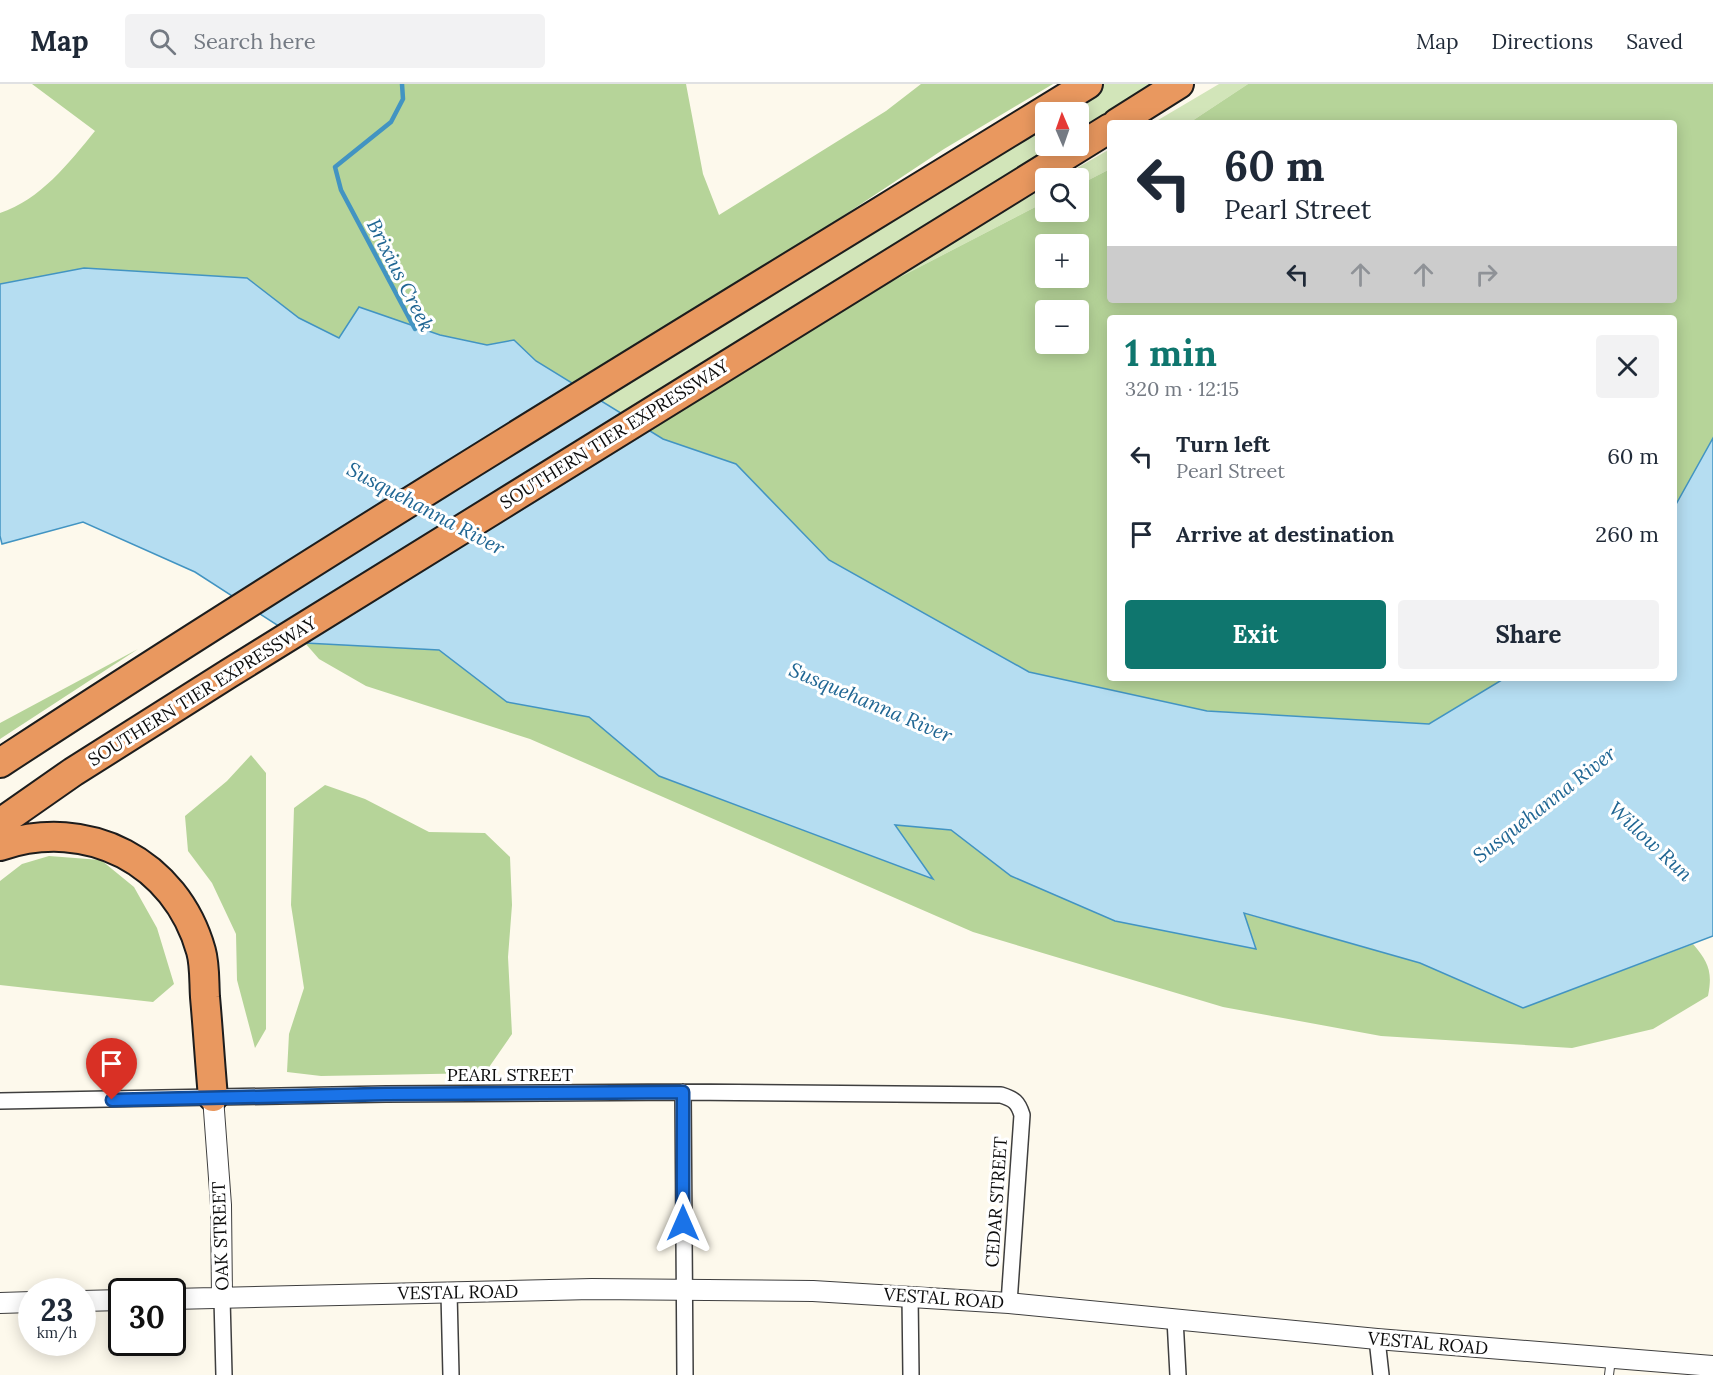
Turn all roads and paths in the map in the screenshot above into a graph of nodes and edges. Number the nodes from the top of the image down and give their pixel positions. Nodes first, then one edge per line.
1 (1088, 84) edge
2 (1179, 84) edge
3 (1122, 120) edge
4 (1107, 130) edge
5 (0, 763) edge
6 (0, 823) edge
7 (0, 846) edge
8 (683, 1092) junction
9 (213, 1097) junction
10 (0, 1101) edge
11 (1018, 1103) joint
12 (683, 1288) junction
13 (449, 1293) junction
14 (910, 1295) junction
15 (222, 1298) junction
16 (186, 1299) edge
17 (18, 1302) edge
18 (0, 1303) edge
19 (1009, 1303) junction
20 (1175, 1319) junction
21 (1377, 1339) junction
22 (1713, 1366) edge
23 (1610, 1367) edge
24 (224, 1375) edge
25 (451, 1375) edge
26 (685, 1375) edge
27 (911, 1375) edge
28 (1178, 1375) edge
29 (1381, 1375) edge

1 - 5 highway
2 - 3 highway
4 - 6 highway, SOUTHERN TIER EXPRESSWAY
7 - 9 highway
8 - 9 street, PEARL STREET
8 - 11 street, PEARL STREET
8 - 12 street
9 - 10 street, PEARL STREET
9 - 15 street, OAK STREET
11 - 19 street, CEDAR STREET
12 - 13 street, VESTAL ROAD
12 - 14 street, VESTAL ROAD
12 - 26 street
13 - 15 street, VESTAL ROAD
13 - 25 street
14 - 19 street, VESTAL ROAD
14 - 27 street
15 - 16 street, VESTAL ROAD
15 - 24 street, OAK STREET
17 - 18 street
19 - 20 street, VESTAL ROAD
20 - 21 street, VESTAL ROAD
20 - 28 street
21 - 23 street, VESTAL ROAD
21 - 29 street
22 - 23 street, VESTAL ROAD

